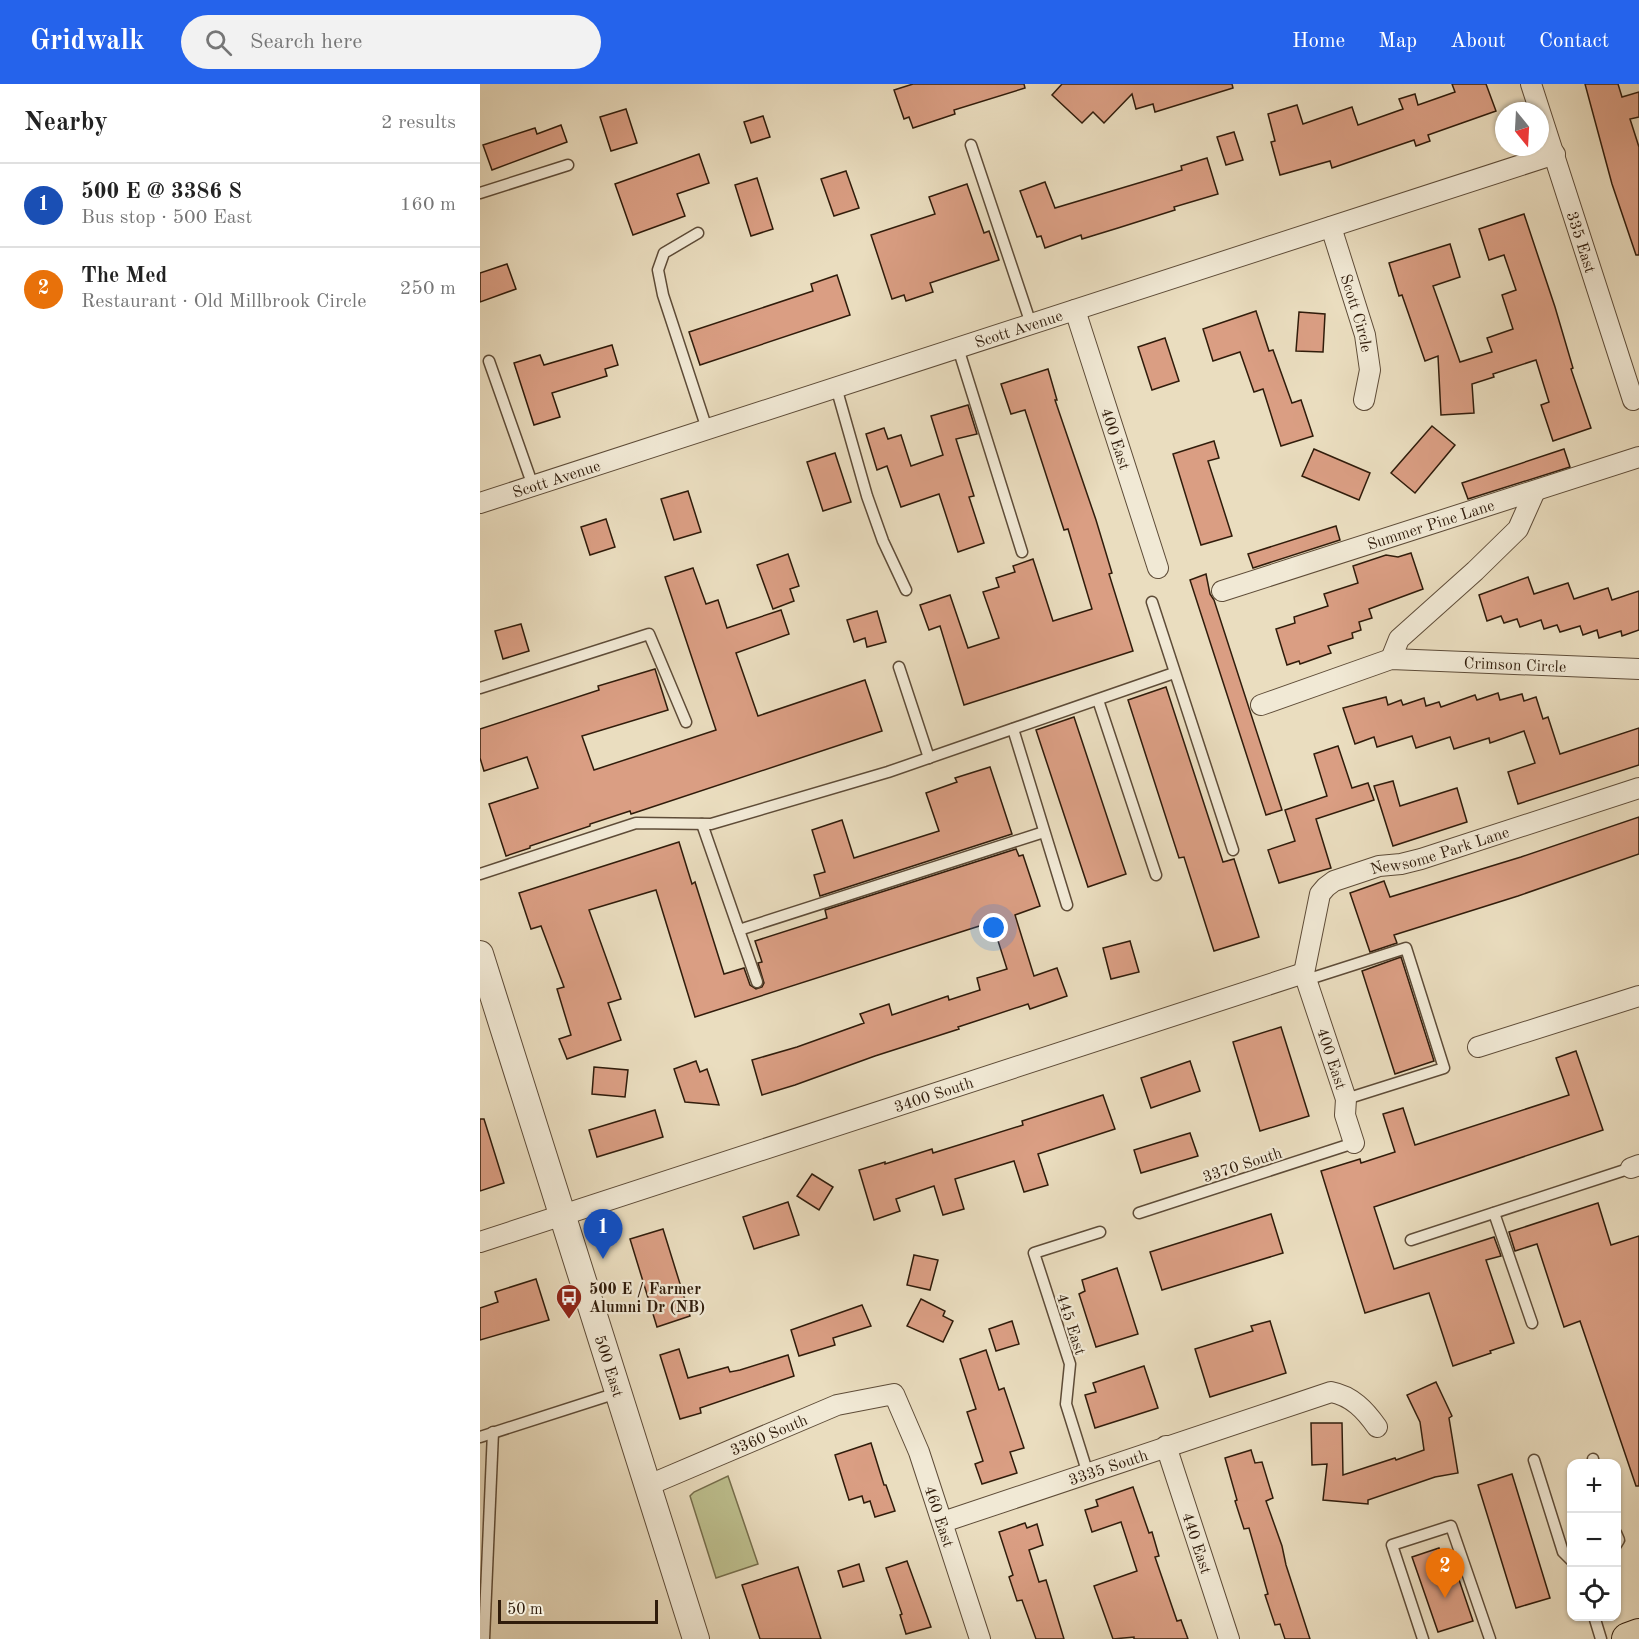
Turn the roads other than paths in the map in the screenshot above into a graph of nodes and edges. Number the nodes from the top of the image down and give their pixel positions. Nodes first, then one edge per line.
1 (1531, 84) edge
2 (971, 145) dead end
3 (1555, 154) junction
4 (568, 165) dead end
5 (480, 193) edge
6 (1331, 227) junction
7 (698, 233) dead end
8 (1075, 310) junction
9 (1032, 324) junction
10 (958, 348) junction
11 (489, 361) dead end
12 (836, 387) junction
13 (1364, 400) dead end
14 (1633, 400) dead end
15 (707, 429) junction
16 (1639, 458) edge
17 (533, 486) junction
18 (1535, 491) junction
19 (480, 503) edge
20 (1022, 552) dead end
21 (1158, 568) dead end
22 (906, 590) dead end
23 (1222, 591) dead end
24 (1152, 602) dead end
25 (1391, 659) junction
26 (899, 667) dead end
27 (1639, 669) edge
28 (1174, 674) junction
29 (480, 688) edge
30 (1098, 700) junction
31 (1261, 705) dead end
32 (686, 722) dead end
33 (1013, 729) junction
34 (929, 758) junction
35 (1639, 788) edge
36 (702, 824) junction
37 (1044, 832) junction
38 (1233, 850) dead end
39 (480, 873) edge
40 (1156, 875) dead end
41 (1067, 905) dead end
42 (739, 930) junction
43 (480, 954) edge
44 (1305, 977) junction
45 (757, 982) dead end
46 (1639, 996) edge
47 (1478, 1047) dead end
48 (1346, 1099) junction
49 (1354, 1143) joint
50 (1635, 1167) edge
51 (1139, 1213) dead end
52 (1494, 1213) junction
53 (563, 1216) junction
54 (1100, 1232) dead end
55 (1411, 1240) dead end
56 (480, 1242) edge
57 (1532, 1323) dead end
58 (620, 1392) junction
59 (894, 1394) joint
60 (1377, 1427) dead end
61 (493, 1432) junction
62 (480, 1437) edge
63 (1166, 1446) junction
64 (1534, 1460) dead end
65 (1088, 1473) junction
66 (649, 1485) junction
67 (943, 1522) junction
68 (1567, 1556) edge
69 (1595, 1621) edge
70 (1639, 1635) edge
71 (484, 1639) edge
72 (696, 1639) edge
73 (980, 1639) edge
74 (1229, 1639) edge
75 (1423, 1639) edge
76 (1490, 1639) edge
77 (1602, 1639) edge
78 (1628, 1639) edge

1 - 3 street, 335 East
2 - 9 lane
3 - 6 street, Scott Avenue
3 - 14 street, 335 East
4 - 5 lane
6 - 8 street, Scott Avenue
6 - 13 street, Scott Circle
7 - 15 lane
8 - 9 street, Scott Avenue
8 - 21 street, 400 East
9 - 10 street, Scott Avenue
10 - 12 street, Scott Avenue
10 - 20 lane
11 - 17 lane
12 - 15 street, Scott Avenue
12 - 22 lane
15 - 17 street, Scott Avenue
16 - 18 street, Summer Pine Lane
17 - 19 street, Scott Avenue
18 - 23 street, Summer Pine Lane
18 - 25 street
24 - 28 lane
25 - 27 street, Crimson Circle
25 - 31 street, Crimson Circle
26 - 34 lane
28 - 30 lane
28 - 38 lane
29 - 32 lane
30 - 33 lane
30 - 40 lane
33 - 34 lane
33 - 37 lane
34 - 36 lane
35 - 44 street, Newsome Park Lane
36 - 39 lane
36 - 42 lane
37 - 41 lane
37 - 42 lane
42 - 45 lane
43 - 53 street, 500 East
44 - 48 street, 400 East
44 - 48 lane
44 - 53 street, 3400 South
46 - 47 street
48 - 49 street, 400 East
49 - 51 lane, 3370 South
50 - 52 lane
52 - 55 lane
52 - 57 lane
53 - 56 street, 3400 South
53 - 58 street, 500 East
54 - 65 lane, 445 East
58 - 61 lane
58 - 66 street, 500 East
59 - 66 street, 3360 South
59 - 67 street, 460 East
60 - 63 street, 3335 South
61 - 62 lane
61 - 71 lane
63 - 65 street, 3335 South
63 - 74 street, 440 East
64 - 68 lane
65 - 67 street, 3335 South
66 - 72 street, 500 East
67 - 73 street, 460 East
69 - 77 lane
70 - 78 main road
75 - 76 lane

